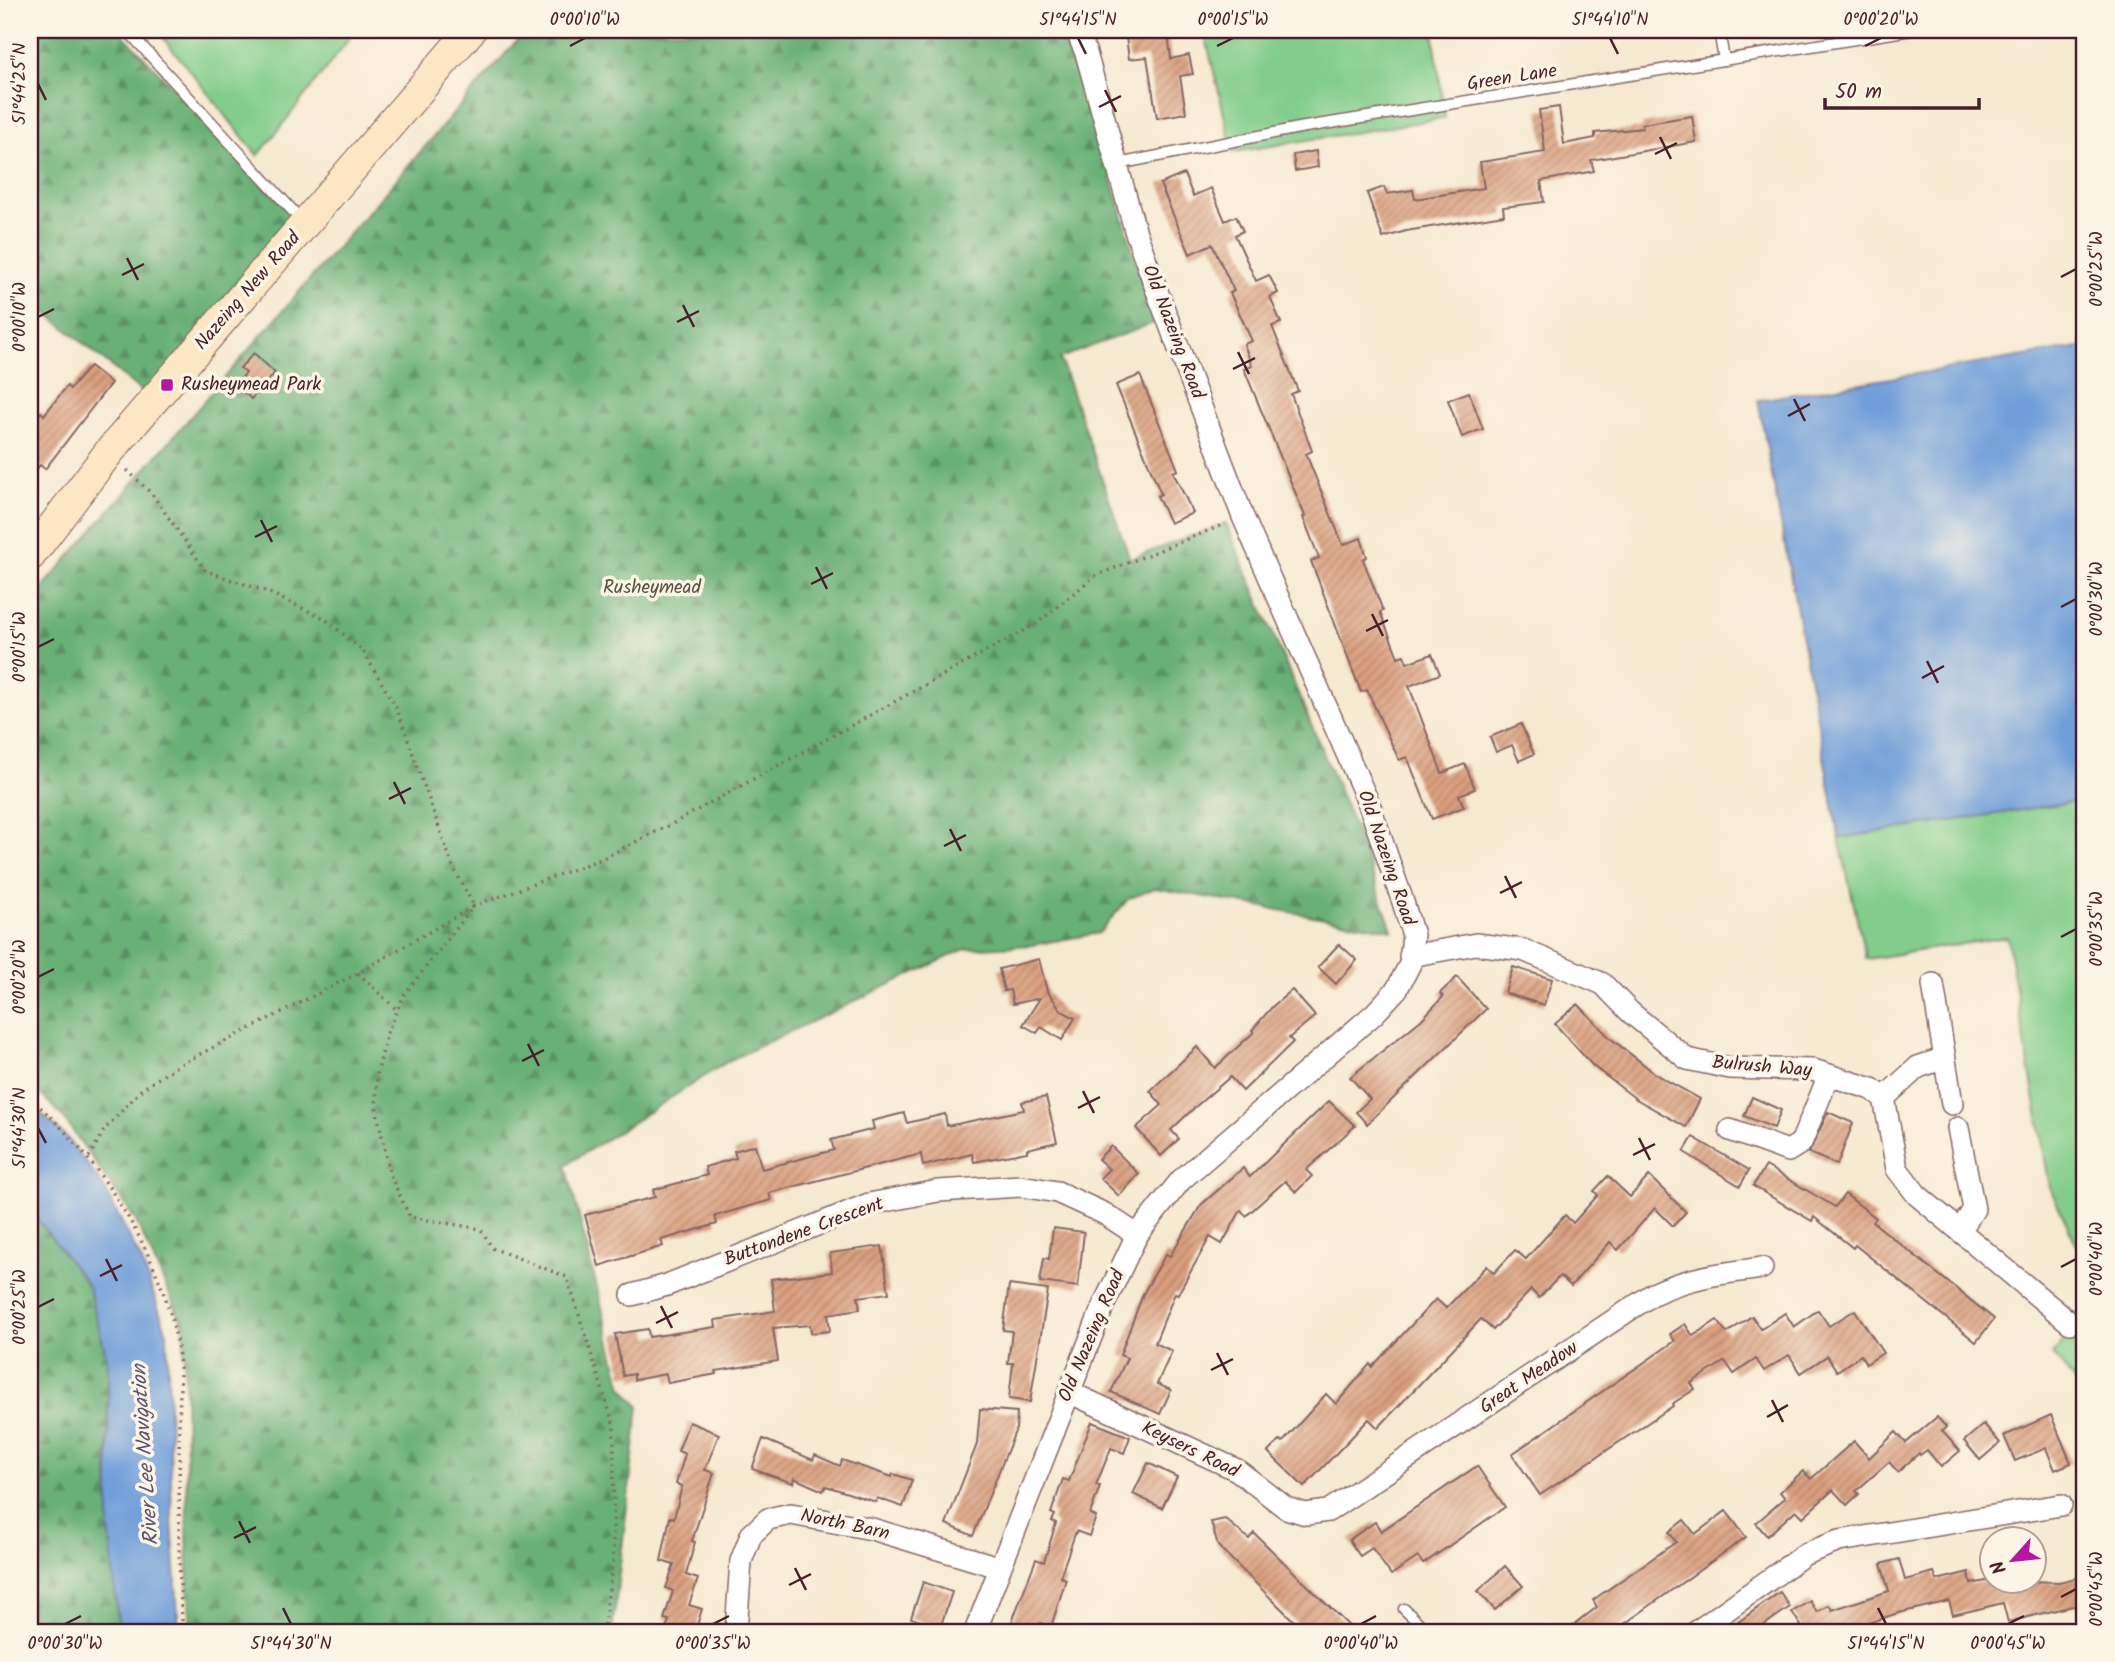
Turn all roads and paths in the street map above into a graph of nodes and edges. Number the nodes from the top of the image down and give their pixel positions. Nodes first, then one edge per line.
1 (127, 30) edge
2 (471, 30) edge
3 (1076, 30) edge
4 (1719, 30) edge
5 (1911, 30) edge
6 (1724, 60) junction
7 (1118, 164) junction
8 (305, 224) junction
9 (109, 452) junction
10 (1243, 517) junction
11 (30, 556) edge
12 (474, 906) junction
13 (1410, 956) junction
14 (358, 973) junction
15 (1933, 984) dead end
16 (397, 1010) junction
17 (1942, 1059) junction
18 (1829, 1075) junction
19 (30, 1098) edge
20 (1884, 1098) junction
21 (1952, 1104) dead end
22 (1958, 1128) dead end
23 (1730, 1130) dead end
24 (89, 1157) junction
25 (1959, 1231) junction
26 (1137, 1235) junction
27 (1762, 1268) dead end
28 (632, 1295) dead end
29 (2070, 1322) dead end
30 (1069, 1392) junction
31 (2062, 1505) dead end
32 (1306, 1514) joint
33 (998, 1567) junction
34 (1404, 1609) dead end
35 (183, 1632) edge
36 (603, 1632) edge
37 (736, 1632) edge
38 (975, 1632) edge
39 (1429, 1632) edge
40 (1696, 1632) edge

1 - 8 lane
2 - 8 main road, Nazeing New Road
3 - 7 street, Old Nazeing Road
4 - 6 lane
5 - 6 lane, Green Lane
6 - 7 lane, Green Lane
7 - 10 street, Old Nazeing Road
8 - 9 main road, Nazeing New Road
9 - 11 main road, Nazeing New Road
9 - 12 path
10 - 12 path
10 - 13 street, Old Nazeing Road
12 - 14 path
12 - 16 path
13 - 18 street, Bulrush Way
13 - 26 street, Old Nazeing Road
14 - 16 path
14 - 24 path
15 - 17 street
16 - 36 path
17 - 20 street
17 - 21 street
18 - 20 street, Bulrush Way
18 - 23 street
19 - 24 path
20 - 25 street
22 - 25 street
24 - 35 path
25 - 29 street
26 - 28 street, Buttondene Crescent
26 - 30 street, Old Nazeing Road
27 - 32 street, Great Meadow
30 - 32 street, Keysers Road
30 - 33 street, Old Nazeing Road
31 - 40 street
33 - 37 street, North Barn
33 - 38 street, Old Nazeing Road
34 - 39 lane

